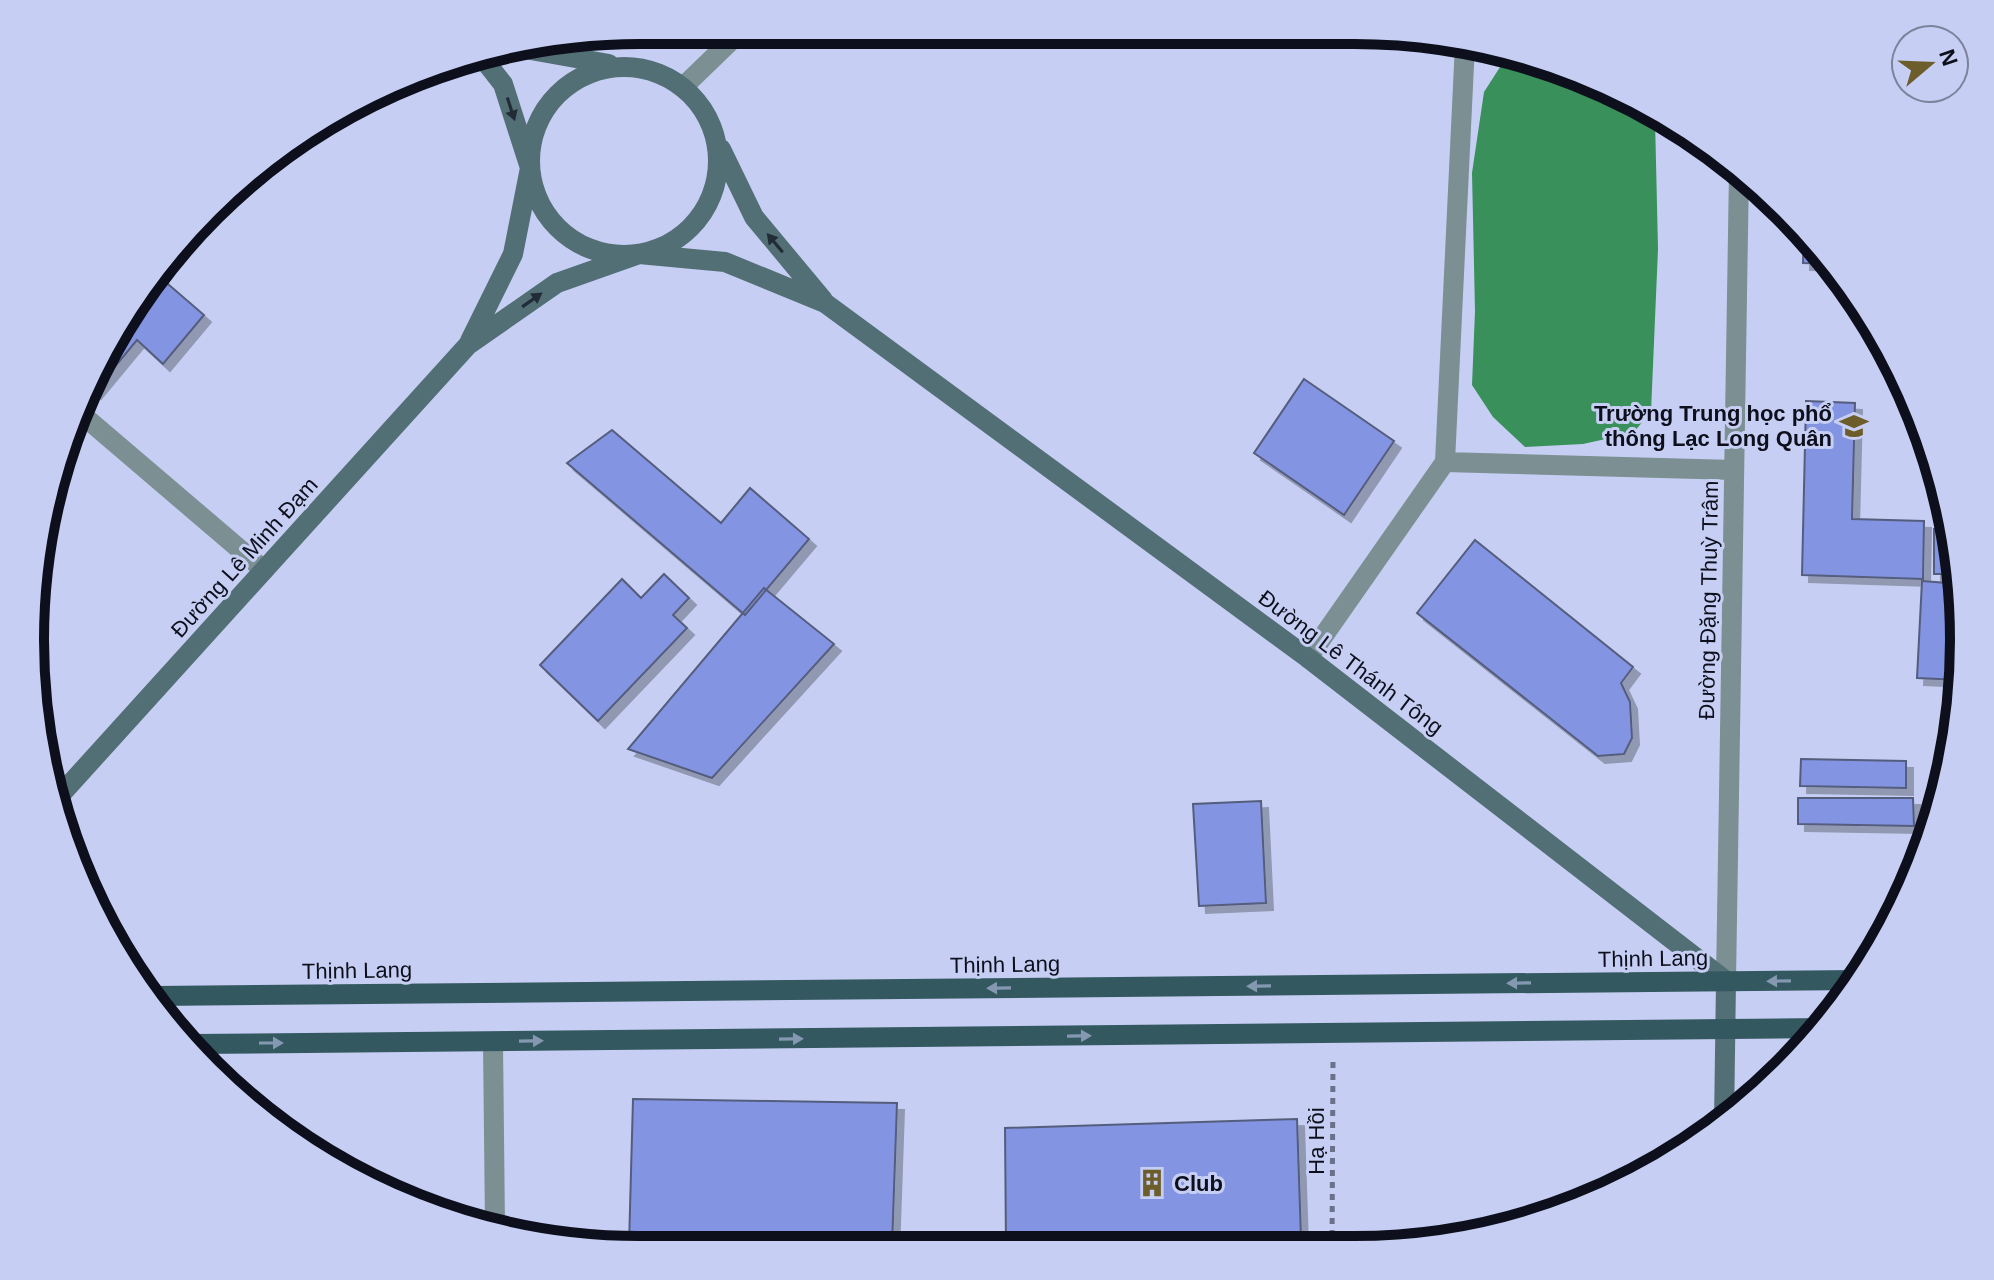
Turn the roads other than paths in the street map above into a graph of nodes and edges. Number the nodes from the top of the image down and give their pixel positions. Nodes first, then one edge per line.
1 (728, 44) edge
2 (543, 52) edge
3 (1465, 54) edge
4 (487, 64) edge
5 (625, 66) junction
6 (683, 87) junction
7 (716, 139) junction
8 (530, 168) junction
9 (1739, 185) edge
10 (639, 254) junction
11 (825, 303) junction
12 (468, 345) junction
13 (87, 419) edge
14 (1445, 462) junction
15 (1734, 470) junction
16 (264, 570) junction
17 (1308, 658) junction
18 (64, 792) edge
19 (1843, 980) edge
20 (1726, 981) junction
21 (162, 996) edge
22 (1806, 1028) edge
23 (1725, 1029) junction
24 (493, 1042) junction
25 (203, 1044) edge
26 (1724, 1107) edge
27 (495, 1218) edge

1 - 6 street
2 - 5 main road
3 - 14 street
4 -> 8 main road
5 - 6 main road
5 - 8 main road
6 - 7 main road
7 - 10 main road
11 -> 7 main road, Đường Lê Thánh Tông
8 - 10 main road
8 - 12 main road
9 - 15 street, Đường Đặng Thuỳ Trâm
10 - 11 main road, Đường Lê Thánh Tông
12 -> 10 main road
11 - 17 main road, Đường Lê Thánh Tông
12 - 16 main road, Đường Lê Minh Đạm
13 - 16 street
14 - 15 street
14 - 17 street
15 - 20 street, Đường Đặng Thuỳ Trâm
16 - 18 main road, Đường Lê Minh Đạm
17 - 20 main road, Đường Lê Thánh Tông
19 -> 20 main road, Thịnh Lang
20 -> 21 main road, Thịnh Lang
20 - 23 main road
22 - 23 main road
24 -> 23 main road
23 - 26 main road
25 -> 24 main road
24 - 27 street

